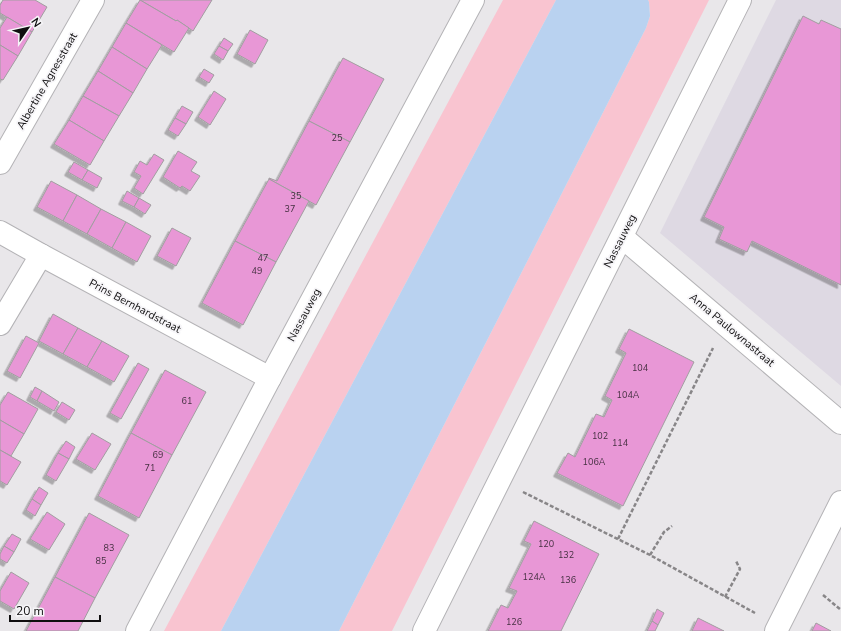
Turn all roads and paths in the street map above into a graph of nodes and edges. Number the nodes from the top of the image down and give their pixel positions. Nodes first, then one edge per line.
1 (93, 0) edge
2 (473, 0) edge
3 (740, 0) edge
4 (0, 163) edge
5 (0, 232) edge
6 (622, 237) junction
7 (41, 255) junction
8 (0, 324) edge
9 (730, 328) junction
10 (270, 378) junction
11 (841, 423) edge
12 (500, 480) junction
13 (841, 502) edge
14 (672, 526) dead end
15 (618, 539) junction
16 (650, 555) junction
17 (736, 561) dead end
18 (725, 597) junction
19 (777, 628) edge
20 (137, 631) edge
21 (424, 631) edge

1 - 4 street, Albertine Agnesstraat
2 - 10 street, Nassauweg
3 - 6 street, Nassauweg
5 - 7 street, Prins Bernhardstraat
6 - 9 street, Anna Paulownastraat
6 - 12 street, Nassauweg
7 - 8 street
7 - 10 street, Prins Bernhardstraat
9 - 11 street, Anna Paulownastraat
9 - 15 path
10 - 20 street, Nassauweg
12 - 15 path
12 - 21 street, Nassauweg
13 - 19 street
14 - 16 path
15 - 16 path
16 - 18 path
17 - 18 path
18 - 19 path

